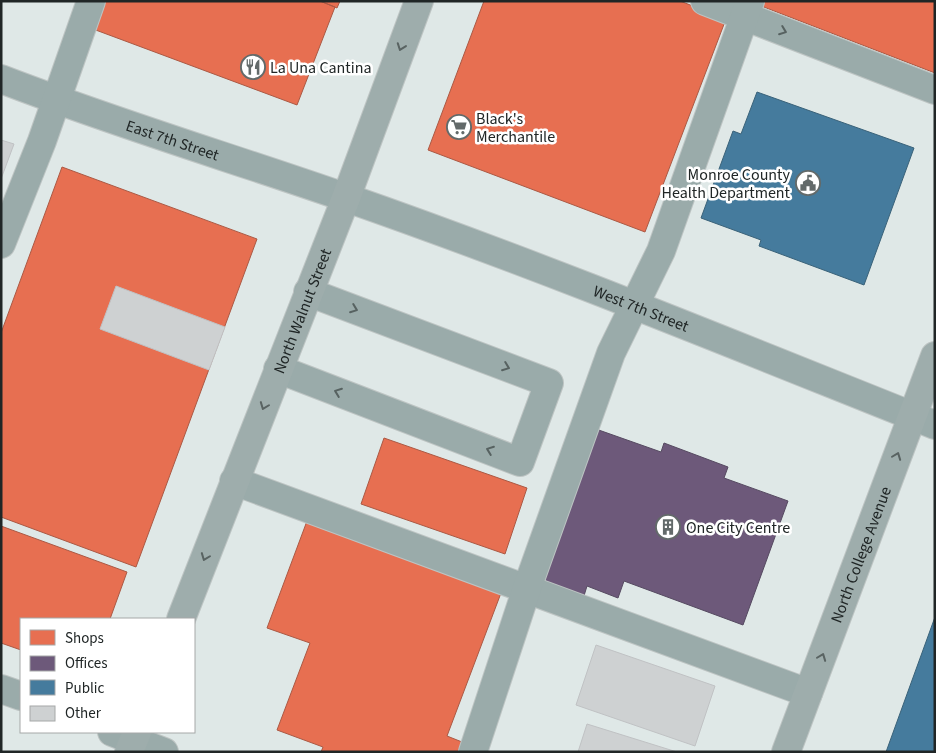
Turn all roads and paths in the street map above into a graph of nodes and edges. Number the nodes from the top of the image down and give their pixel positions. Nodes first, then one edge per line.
1 (91, 1) edge
2 (418, 1) edge
3 (705, 1) edge
4 (747, 8) edge
5 (1, 79) edge
6 (935, 90) edge
7 (55, 100) junction
8 (346, 198) junction
9 (1, 244) edge
10 (308, 292) junction
11 (636, 304) junction
12 (935, 356) edge
13 (278, 369) junction
14 (924, 420) edge
15 (234, 481) junction
16 (526, 588) junction
17 (181, 618) edge
18 (1, 689) edge
19 (808, 693) junction
20 (20, 696) edge
21 (128, 739) edge
22 (164, 752) edge
23 (472, 752) edge
24 (786, 752) edge

1 - 7 street
2 -> 8 main road, North Walnut Street
3 - 4 street
4 -> 6 street
4 - 11 street
5 - 7 street, East 7th Street
7 - 8 street, East 7th Street
7 - 9 street
8 - 10 main road, North Walnut Street
8 - 11 street, West 7th Street
10 - 13 main road, North Walnut Street
10 -> 13 street
11 - 14 street, West 7th Street
11 - 16 street
12 - 14 main road, North College Avenue
13 -> 15 main road, North Walnut Street
19 -> 14 main road, North College Avenue
15 - 16 street
15 -> 17 main road, North Walnut Street
16 - 19 street
16 - 23 street
18 - 20 street
19 - 24 main road, North College Avenue
21 - 22 street

